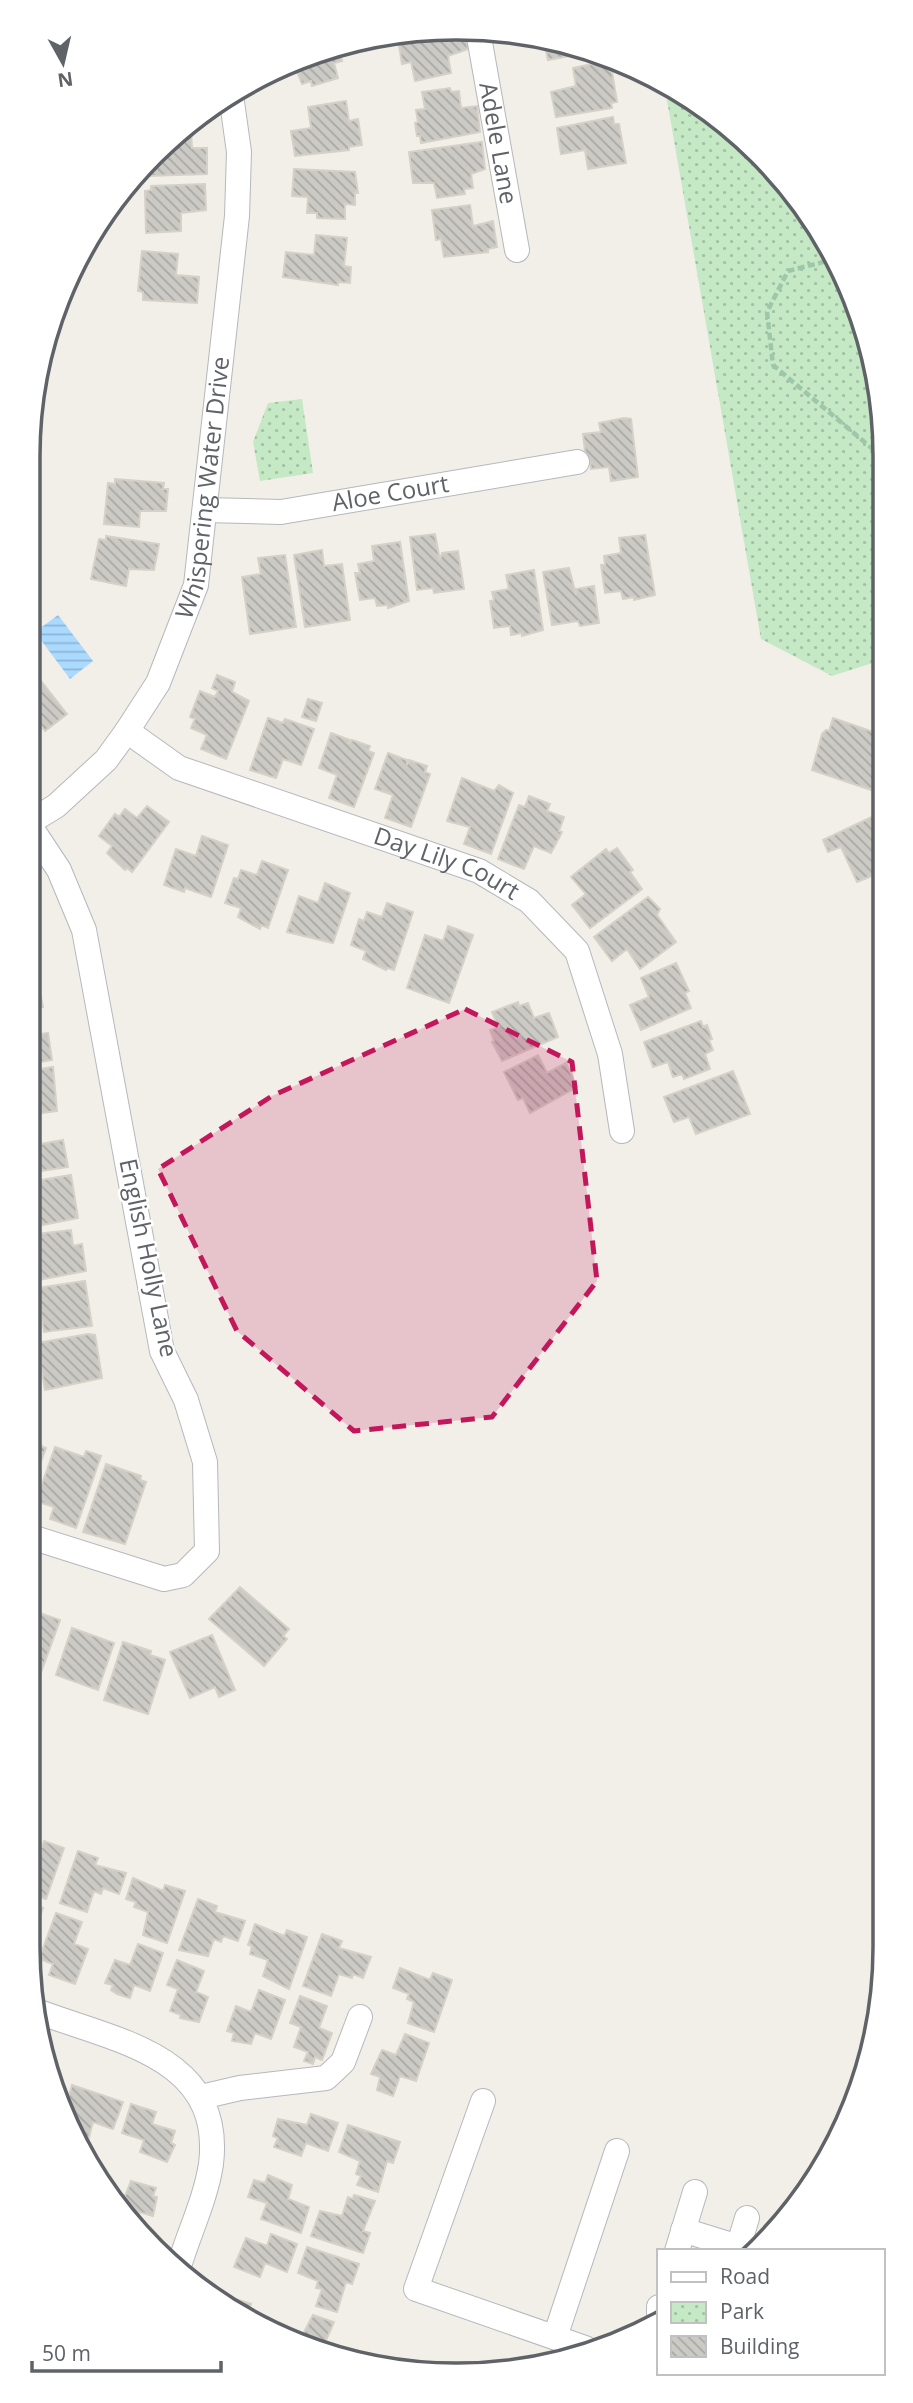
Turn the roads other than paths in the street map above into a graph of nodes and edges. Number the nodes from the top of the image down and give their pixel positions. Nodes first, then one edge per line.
1 (480, 41) edge
2 (232, 105) edge
3 (517, 250) dead end
4 (577, 462) dead end
5 (205, 510) junction
6 (127, 731) junction
7 (40, 816) edge
8 (40, 841) edge
9 (622, 1131) dead end
10 (40, 1540) edge
11 (46, 2015) edge
12 (360, 2018) dead end
13 (201, 2097) junction
14 (483, 2101) dead end
15 (617, 2151) dead end
16 (695, 2192) dead end
17 (747, 2218) dead end
18 (680, 2240) edge
19 (737, 2249) edge
20 (181, 2258) edge
21 (555, 2337) junction
22 (577, 2345) edge

1 - 3 street, Adele Lane
2 - 5 street, Whispering Water Drive
4 - 5 street, Aloe Court
5 - 6 street, Whispering Water Drive
6 - 7 street, Whispering Water Drive
6 - 9 street, Day Lily Court
8 - 10 street, English Holly Lane
11 - 13 street
12 - 13 street
13 - 20 street
14 - 21 street
15 - 21 street
16 - 18 street
17 - 19 street
18 - 19 street
21 - 22 street

